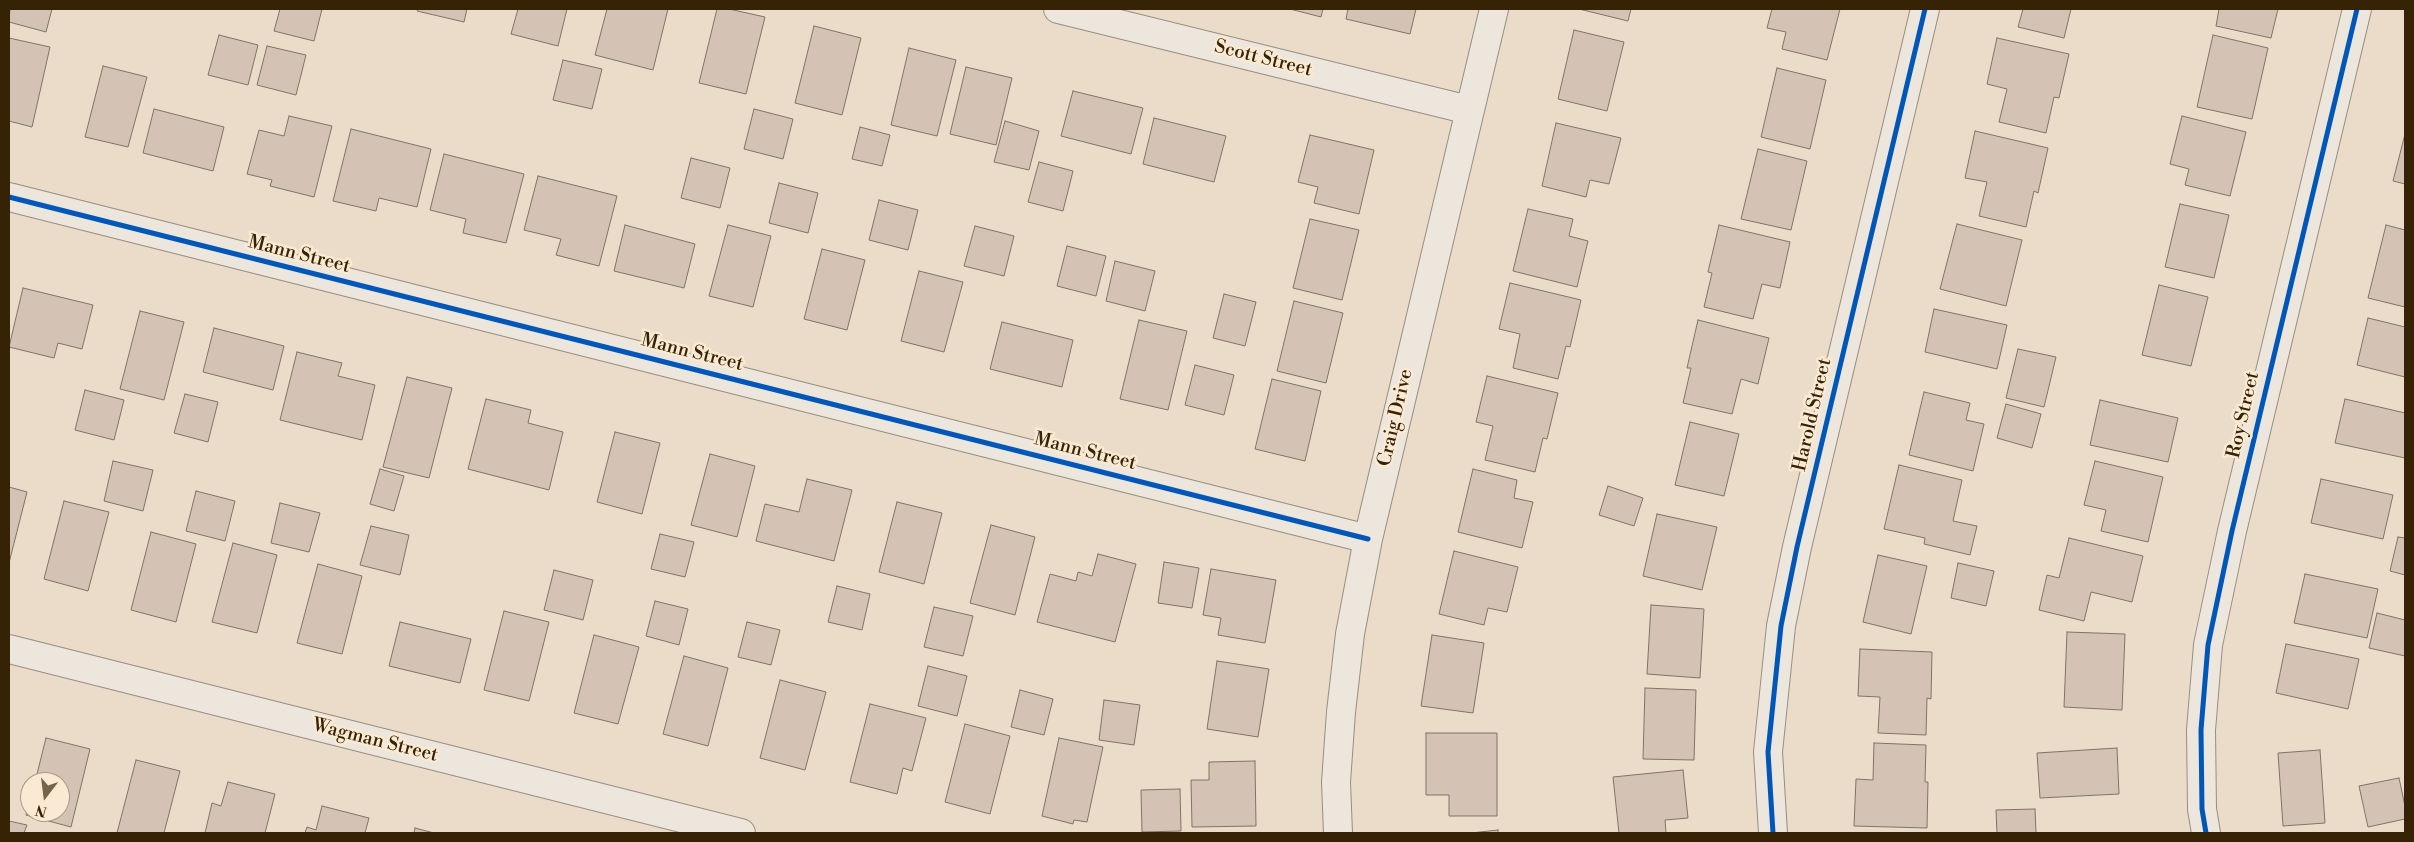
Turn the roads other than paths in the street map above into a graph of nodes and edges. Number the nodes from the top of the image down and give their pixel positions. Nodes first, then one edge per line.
1 (1058, 9) edge
2 (1494, 9) edge
3 (1925, 9) edge
4 (2357, 9) edge
5 (1469, 110) junction
6 (9, 197) edge
7 (1368, 539) junction
8 (9, 649) edge
9 (741, 833) edge
10 (1338, 833) edge
11 (1773, 833) edge
12 (2206, 833) edge

1 - 5 street, Scott Street
2 - 5 street, Craig Drive
3 - 11 street, Harold Street
4 - 12 street, Roy Street
5 - 7 street, Craig Drive
6 - 7 street, Mann Street
7 - 10 street, Craig Drive
8 - 9 street, Wagman Street

